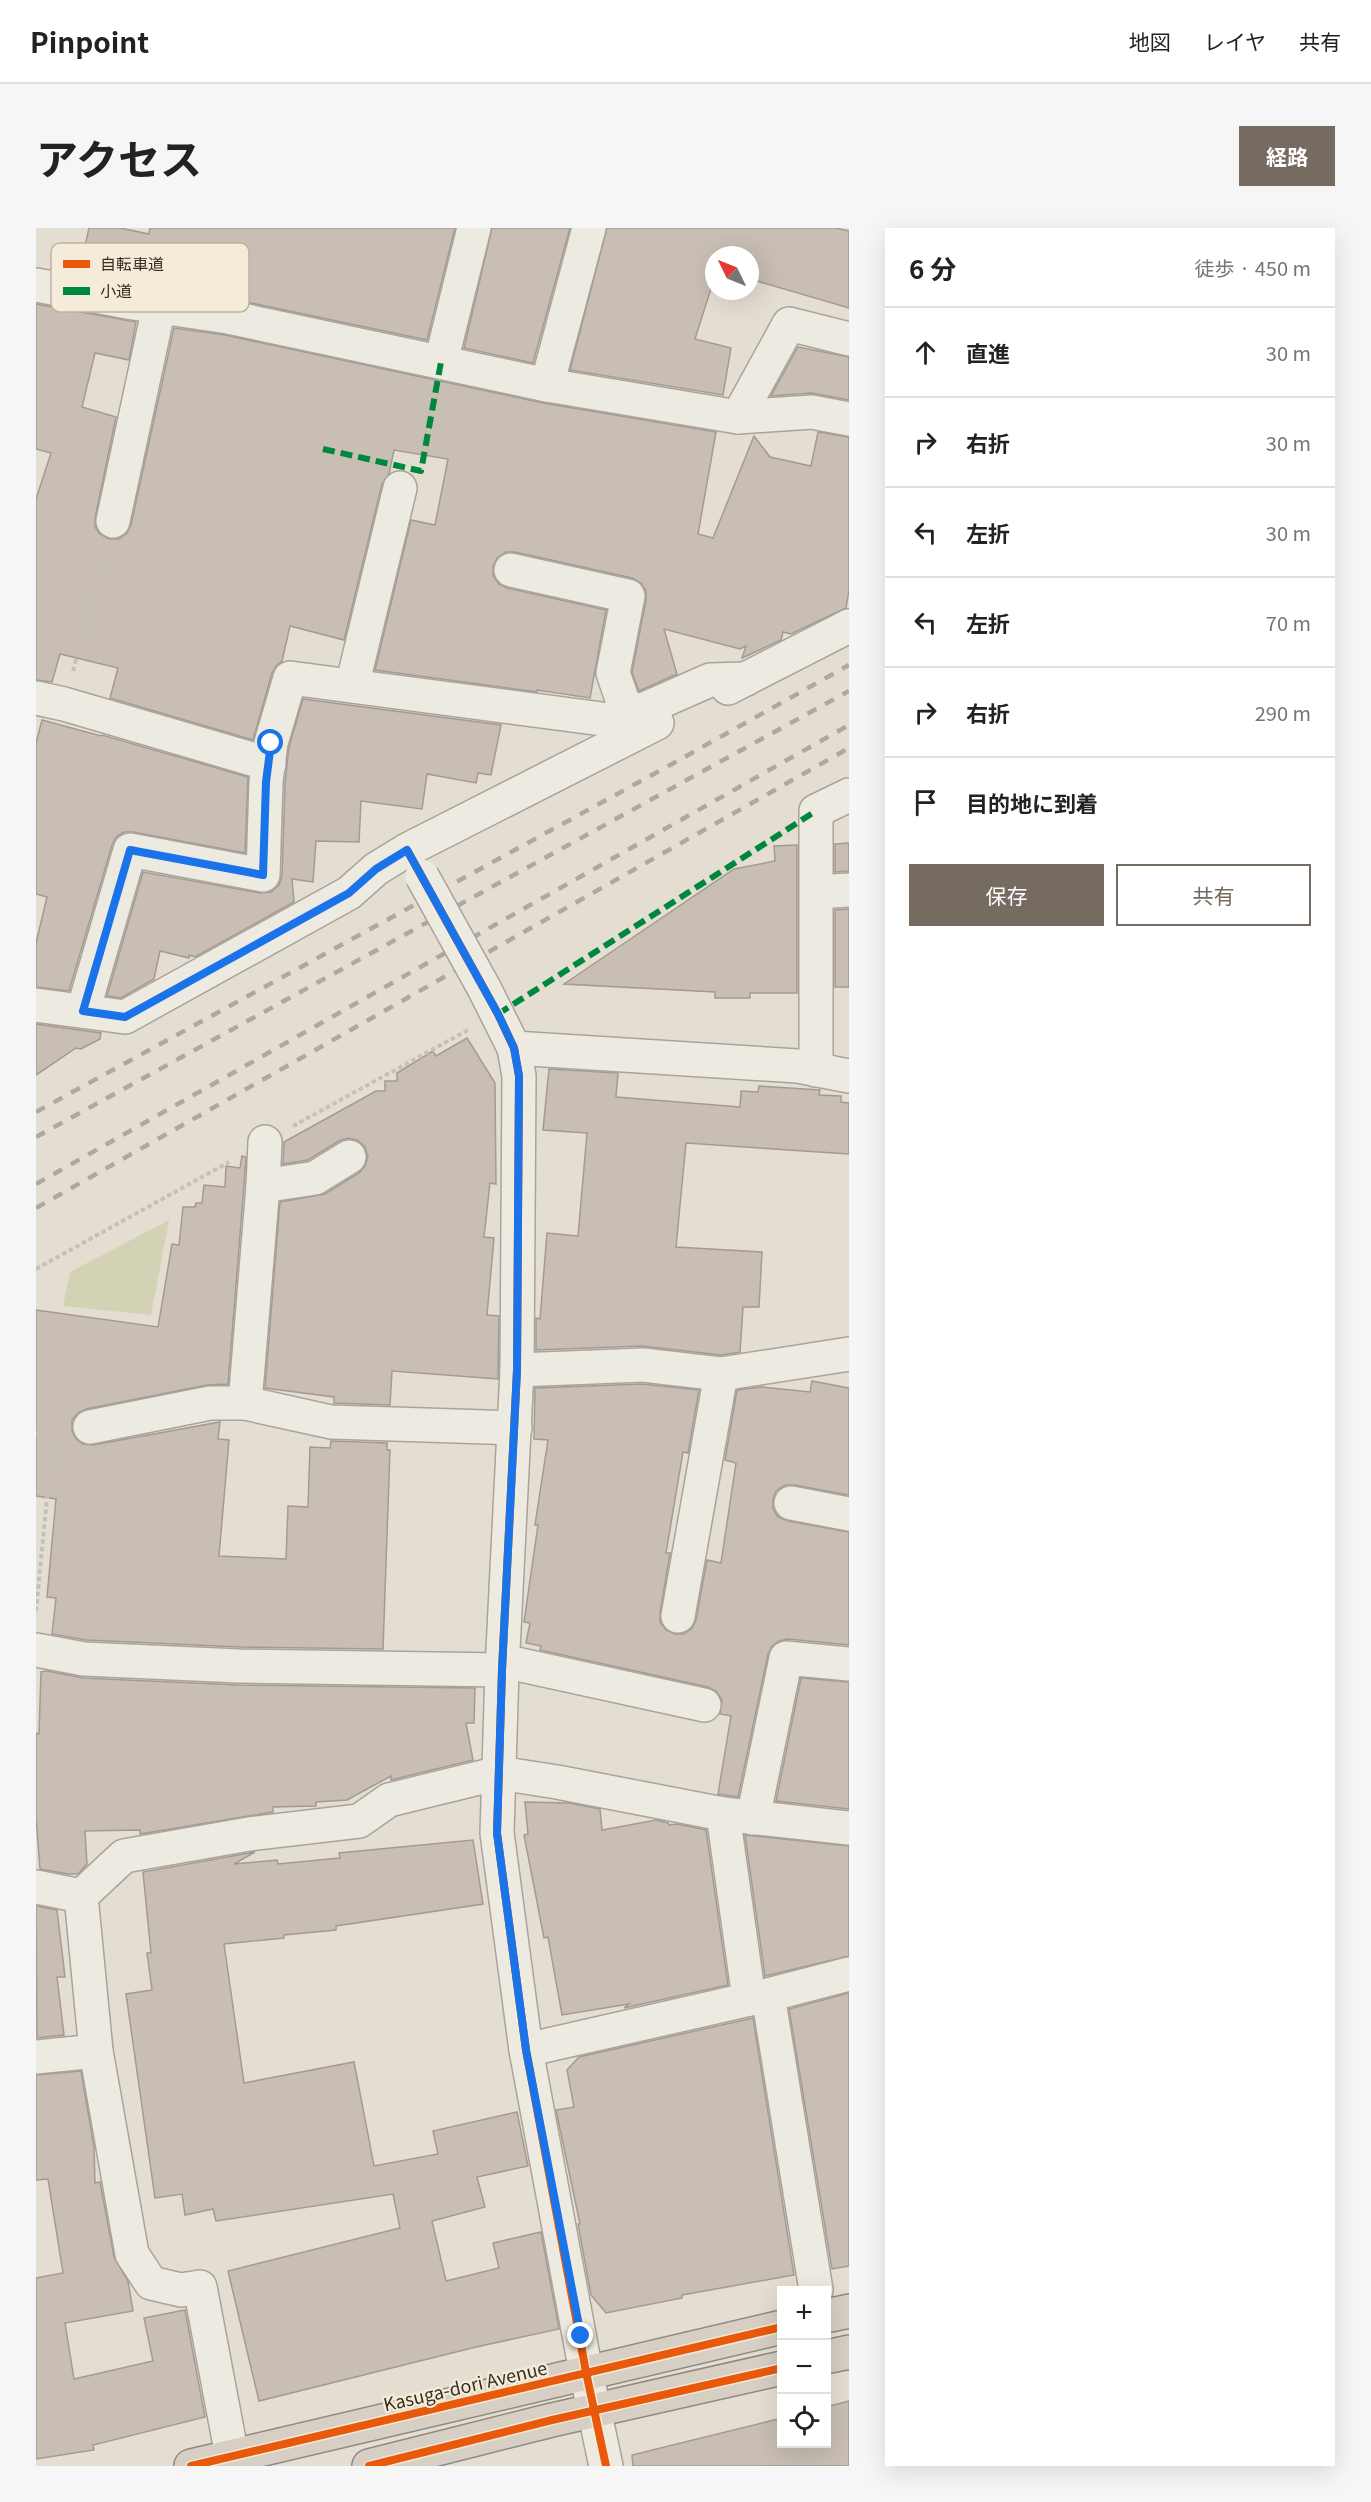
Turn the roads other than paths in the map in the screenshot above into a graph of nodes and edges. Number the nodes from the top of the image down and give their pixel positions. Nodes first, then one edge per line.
1 (474, 228) edge
2 (590, 228) edge
3 (36, 285) edge
4 (51, 288) edge
5 (158, 312) edge
6 (194, 312) edge
7 (849, 339) edge
8 (441, 362) junction
9 (547, 385) junction
10 (738, 417) junction
11 (849, 419) edge
12 (400, 488) dead end
13 (113, 520) road end
14 (511, 570) dead end
15 (849, 626) edge
16 (746, 679) junction
17 (352, 686) junction
18 (50, 701) edge
19 (637, 713) junction
20 (269, 764) junction
21 (849, 795) edge
22 (414, 863) junction
23 (849, 890) edge
24 (817, 892) junction
25 (36, 1005) edge
26 (83, 1011) junction
27 (510, 1039) junction
28 (816, 1070) junction
29 (849, 1076) edge
30 (265, 1142) dead end
31 (349, 1157) dead end
32 (263, 1186) junction
33 (849, 1354) edge
34 (517, 1370) junction
35 (721, 1374) junction
36 (245, 1404) junction
37 (90, 1427) dead end
38 (515, 1428) junction
39 (791, 1503) dead end
40 (849, 1514) edge
41 (678, 1616) dead end
42 (36, 1650) edge
43 (849, 1664) edge
44 (502, 1665) junction
45 (704, 1705) dead end
46 (499, 1773) junction
47 (738, 1816) junction
48 (849, 1828) edge
49 (36, 1887) edge
50 (81, 1896) junction
51 (849, 1974) edge
52 (758, 1997) junction
53 (526, 2050) junction
54 (96, 2051) junction
55 (36, 2057) edge
56 (815, 2286) edge
57 (849, 2311) edge
58 (831, 2315) edge
59 (777, 2328) edge
60 (849, 2352) edge
61 (831, 2356) edge
62 (777, 2369) edge
63 (586, 2372) junction
64 (593, 2411) junction
65 (232, 2456) junction
66 (190, 2466) edge
67 (369, 2466) edge
68 (606, 2466) edge

1 - 8 street
2 - 9 street
3 - 4 street
5 - 13 street
6 - 8 street
7 - 10 street
8 - 9 street
9 - 10 street
10 - 11 street
12 - 17 street
14 - 19 street
15 - 16 street
16 - 19 street
16 - 22 street
17 - 19 street
17 - 20 street
18 - 20 street
20 - 26 street
21 - 24 street
22 - 26 street
22 - 27 street, bridge
23 - 24 street
24 - 28 street
25 - 26 street
27 - 28 street
27 - 34 street
28 - 29 street
30 - 32 street
31 - 32 street
32 - 36 street
33 - 35 street
34 - 35 street
34 - 38 street
35 - 41 street
36 - 37 street
36 - 38 street
38 - 44 street
39 - 40 street
42 - 44 street
43 - 47 street
44 - 45 street
44 - 46 street
46 - 47 street
46 - 50 street
46 - 53 street
47 - 48 street
47 - 52 street
49 - 50 street
50 - 54 street
51 - 52 street
52 - 53 street
52 - 56 street
53 - 63 street
54 - 55 street
54 - 65 street
57 - 58 highway
59 - 63 highway, Kasuga-dori Avenue
60 - 61 highway
62 - 64 highway
63 - 64 street
63 - 65 highway, Kasuga-dori Avenue
64 - 67 highway
64 - 68 street
65 - 66 highway, Kasuga-dori Avenue

